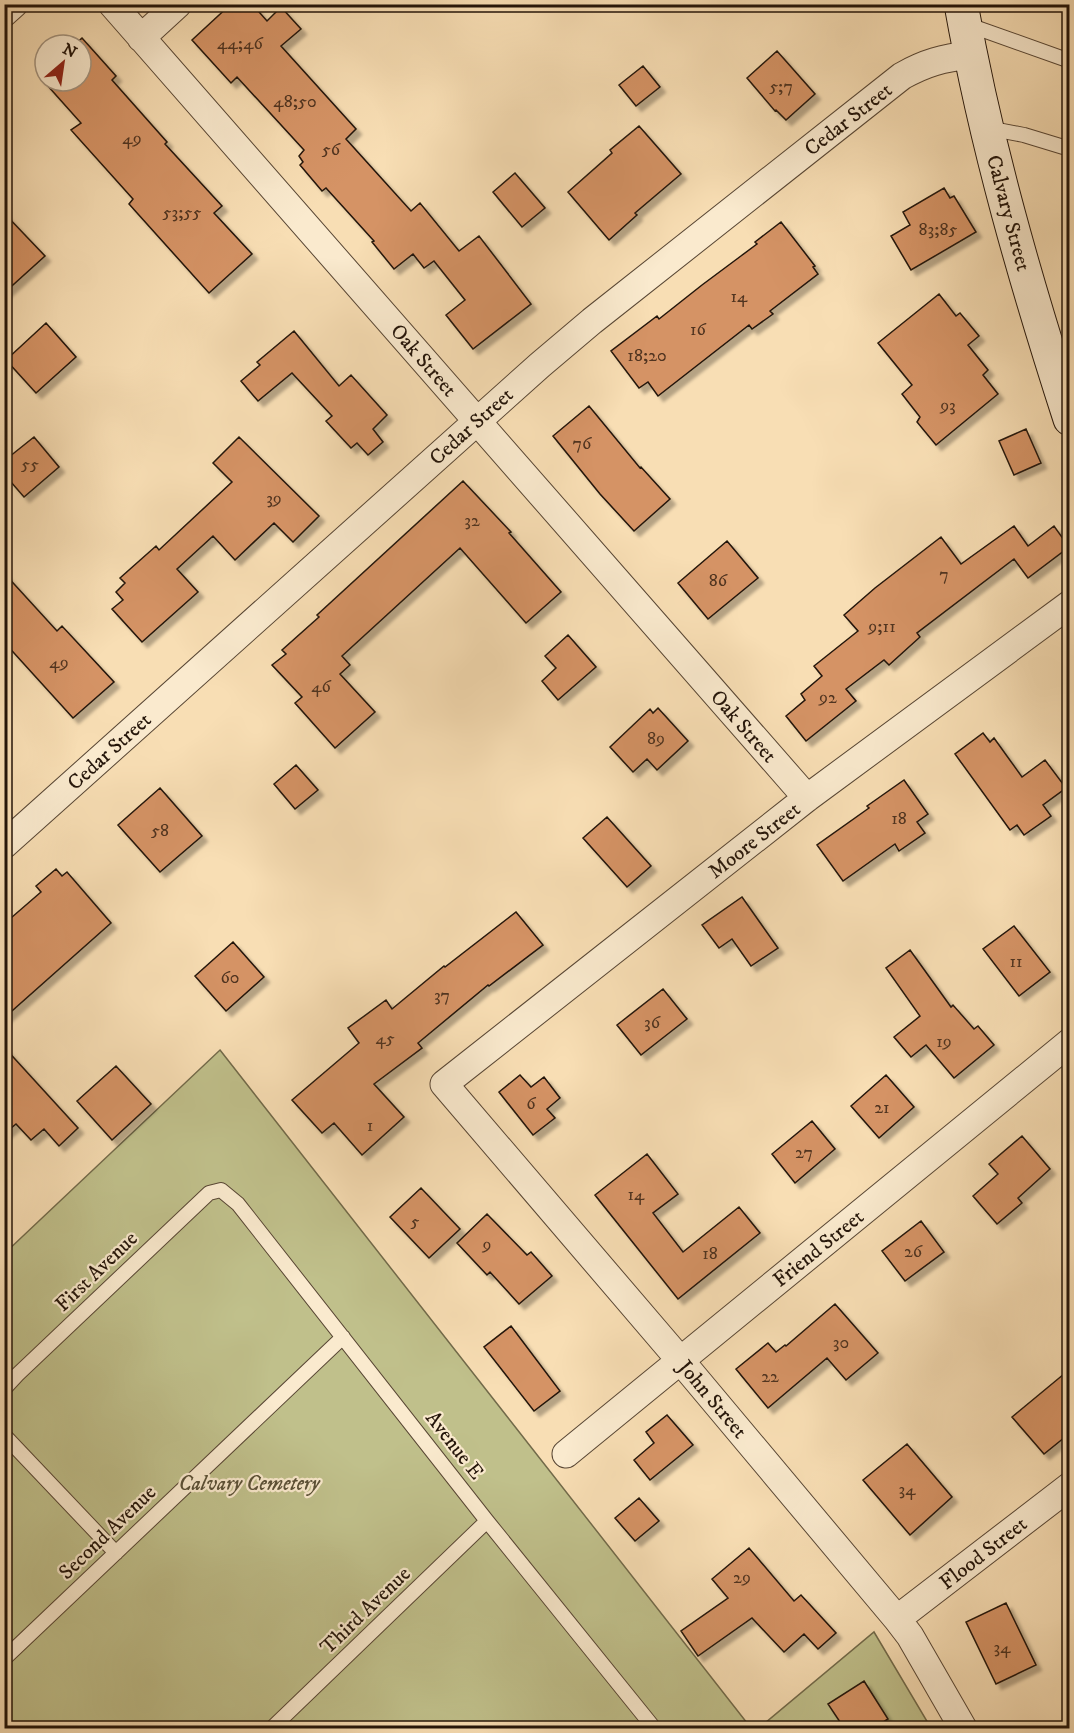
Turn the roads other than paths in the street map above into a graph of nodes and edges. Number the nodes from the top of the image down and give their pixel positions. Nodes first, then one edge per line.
1 (14, 4) edge
2 (111, 4) edge
3 (178, 4) edge
4 (4, 13) edge
5 (962, 14) edge
6 (141, 38) junction
7 (970, 55) junction
8 (1070, 61) edge
9 (987, 128) junction
10 (1070, 149) edge
11 (1070, 419) edge
12 (477, 420) junction
13 (1070, 604) edge
14 (807, 798) junction
15 (4, 845) edge
16 (1070, 1042) edge
17 (444, 1084) joint
18 (221, 1190) joint
19 (344, 1337) junction
20 (680, 1360) junction
21 (4, 1389) edge
22 (4, 1435) edge
23 (566, 1454) dead end
24 (1070, 1486) edge
25 (487, 1521) junction
26 (116, 1553) junction
27 (897, 1619) junction
28 (4, 1659) edge
29 (272, 1728) edge
30 (654, 1728) edge
31 (963, 1728) edge

1 - 4 street
2 - 6 street, Oak Street
3 - 6 street
5 - 7 street, Calvary Street
5 - 8 lane
6 - 12 street, Oak Street
7 - 9 street, Calvary Street
7 - 12 street, Cedar Street
9 - 10 lane
9 - 11 street, Calvary Street
12 - 14 street, Oak Street
12 - 15 street, Cedar Street
13 - 14 street, Moore Street
14 - 17 street, Moore Street
16 - 20 street, Friend Street
17 - 20 street, John Street
18 - 19 lane, Avenue E
18 - 21 lane, First Avenue
19 - 25 lane, Avenue E
19 - 26 lane, Second Avenue
20 - 23 street, Friend Street
20 - 27 street, John Street
22 - 26 lane
24 - 27 street, Flood Street
25 - 29 lane, Third Avenue
25 - 30 lane, Avenue E
26 - 28 lane, Second Avenue
27 - 31 street, John Street

